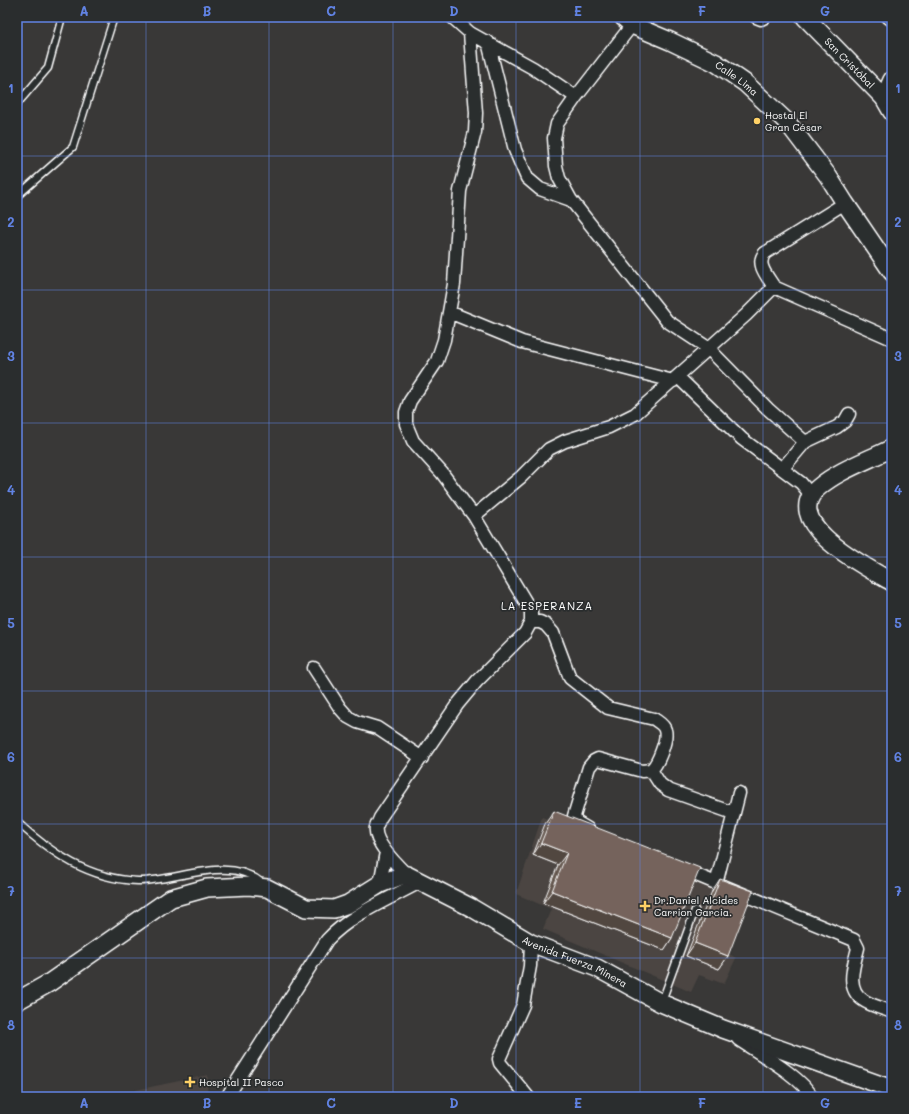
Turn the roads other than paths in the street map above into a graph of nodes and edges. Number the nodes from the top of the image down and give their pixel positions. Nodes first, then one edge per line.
1 (62, 17) edge
2 (114, 17) edge
3 (452, 17) edge
4 (756, 17) edge
5 (766, 17) edge
6 (804, 17) edge
7 (888, 17) edge
8 (892, 20) edge
9 (628, 21) edge
10 (470, 33) junction
11 (488, 42) junction
12 (892, 80) edge
13 (576, 97) junction
14 (17, 104) edge
15 (888, 105) edge
16 (17, 196) edge
17 (571, 200) junction
18 (844, 204) junction
19 (892, 272) edge
20 (774, 287) junction
21 (449, 312) junction
22 (892, 339) edge
23 (708, 348) junction
24 (676, 379) junction
25 (849, 414) dead end
26 (805, 442) junction
27 (892, 448) edge
28 (783, 468) junction
29 (811, 495) junction
30 (474, 516) junction
31 (892, 582) edge
32 (531, 622) junction
33 (314, 668) dead end
34 (422, 758) junction
35 (651, 770) junction
36 (739, 793) dead end
37 (733, 812) junction
38 (17, 822) edge
39 (601, 834) edge
40 (386, 852) junction
41 (673, 865) edge
42 (413, 879) junction
43 (380, 884) junction
44 (716, 884) junction
45 (267, 888) junction
46 (695, 910) dead end
47 (531, 943) junction
48 (17, 1001) edge
49 (661, 1003) junction
50 (892, 1012) edge
51 (723, 1029) junction
52 (892, 1089) edge
53 (227, 1097) edge
54 (528, 1097) edge
55 (812, 1097) edge

1 - 14 lane
2 - 16 lane
3 - 10 street
4 - 5 street
6 - 15 street, San Cristóbal
7 - 8 street
9 - 13 street
9 - 18 street, Calle Lima
10 - 11 street
10 - 21 street
11 - 13 street
11 - 17 street
12 - 15 street
13 - 17 street
17 - 23 street
18 - 19 street, Calle Lima
18 - 20 street
20 - 22 street
20 - 23 street
21 - 24 street
21 - 30 street
23 - 24 street
23 - 26 street
24 - 28 street
24 - 30 street
25 - 26 street
26 - 28 street
27 - 29 street
28 - 29 street
29 - 31 street
30 - 32 street
32 - 34 street
32 - 35 street
33 - 34 street
34 - 40 street
35 - 37 street
35 - 39 street
36 - 37 street
37 - 44 street
38 - 45 lane
40 - 42 street
40 - 43 street
41 - 44 street
42 - 43 street
42 - 47 street, Avenida Fuerza Minera
42 - 53 street
43 - 45 street
44 - 50 street
45 - 48 street
46 - 49 lane
47 - 49 street, Avenida Fuerza Minera
47 - 54 street
49 - 51 street, Avenida Fuerza Minera
51 - 52 street, Avenida Fuerza Minera
51 - 55 street

